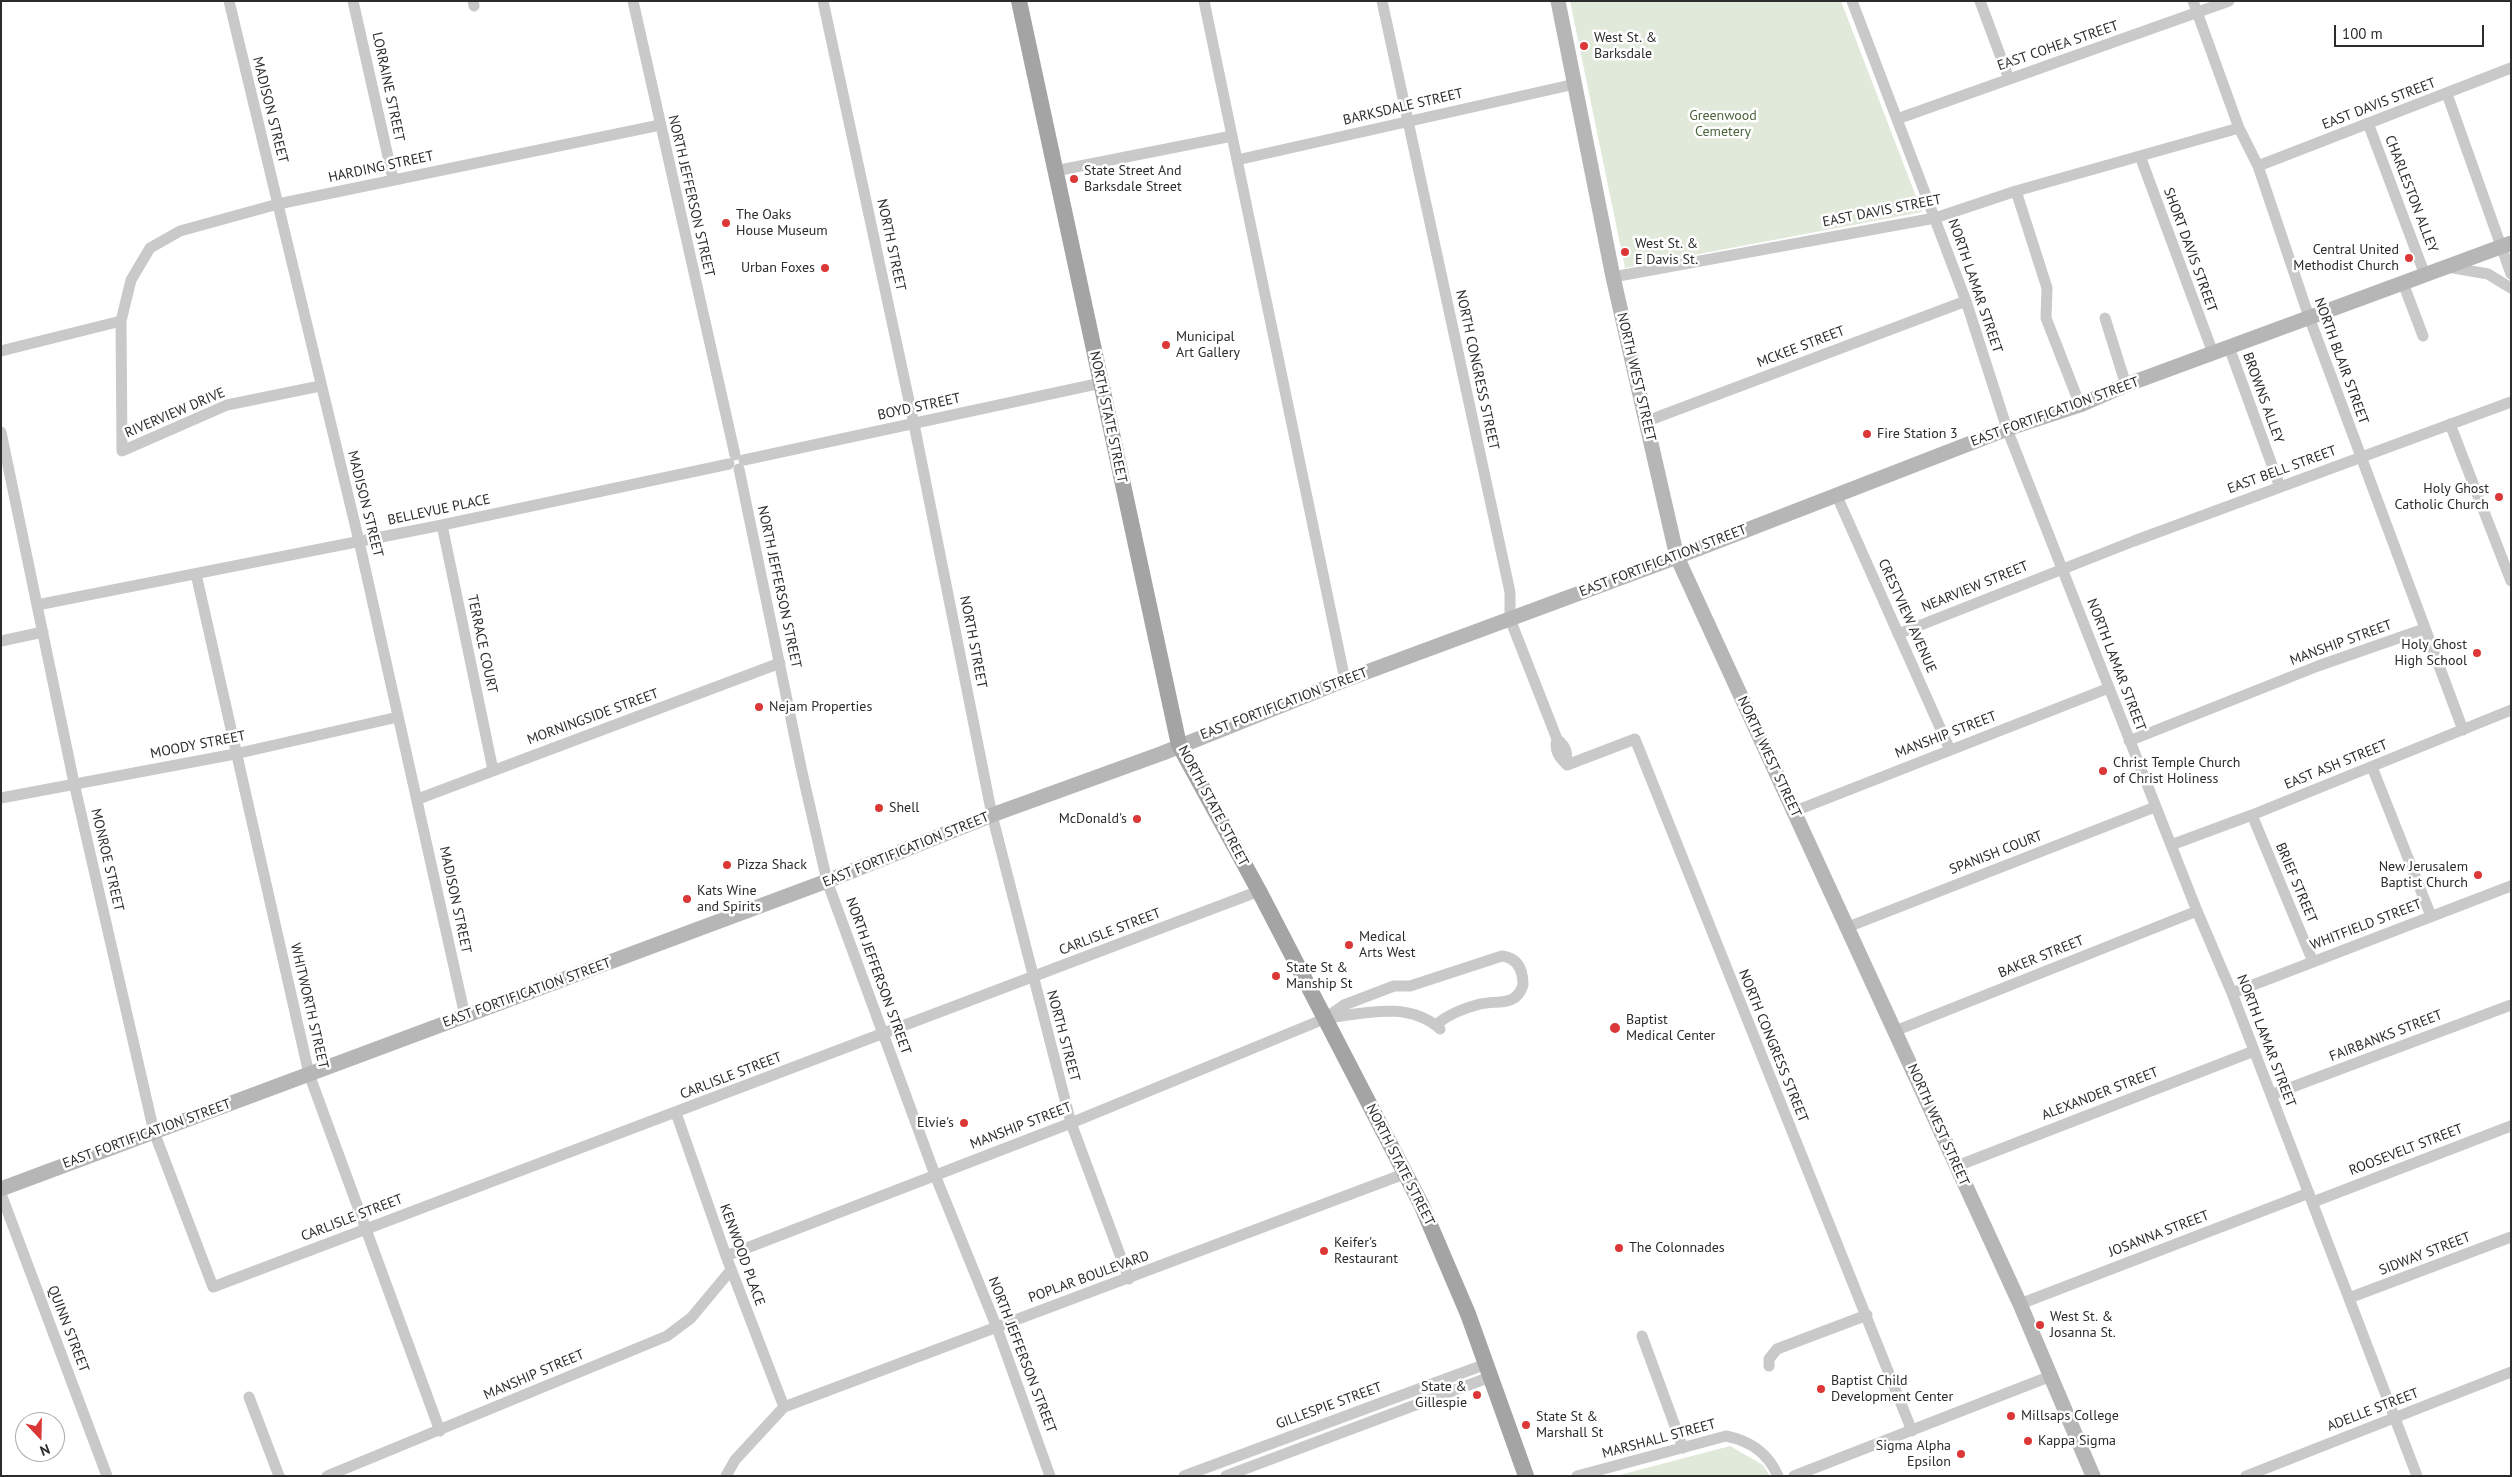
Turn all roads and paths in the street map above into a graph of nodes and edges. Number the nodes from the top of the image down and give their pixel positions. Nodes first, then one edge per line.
1 (229, 1) edge
2 (353, 1) edge
3 (633, 1) edge
4 (823, 1) edge
5 (1019, 1) edge
6 (1204, 1) edge
7 (1382, 1) edge
8 (1558, 1) edge
9 (1852, 1) edge
10 (1980, 1) edge
11 (2193, 1) edge
12 (2229, 1) edge
13 (2198, 13) junction
14 (2511, 68) edge
15 (2009, 79) junction
16 (1575, 84) junction
17 (2447, 94) junction
18 (1897, 119) junction
19 (1407, 122) junction
20 (2368, 124) junction
21 (660, 125) junction
22 (2239, 128) junction
23 (1232, 136) junction
24 (2140, 156) junction
25 (1237, 160) junction
26 (2258, 166) junction
27 (1055, 171) junction
28 (393, 180) junction
29 (2016, 191) junction
30 (278, 204) junction
31 (1935, 218) junction
32 (2506, 245) edge
33 (2446, 267) junction
34 (2425, 274) junction
35 (2511, 274) edge
36 (1613, 277) junction
37 (131, 280) joint
38 (2403, 283) junction
39 (2511, 288) edge
40 (1966, 300) junction
41 (2309, 317) junction
42 (2106, 318) dead end
43 (121, 321) junction
44 (2424, 336) dead end
45 (2229, 347) junction
46 (1, 351) edge
47 (2213, 353) junction
48 (1101, 384) junction
49 (320, 386) junction
50 (2126, 386) junction
51 (2511, 402) edge
52 (2080, 405) junction
53 (1647, 421) junction
54 (914, 424) junction
55 (2450, 424) junction
56 (2007, 429) junction
57 (1, 432) edge
58 (2361, 457) junction
59 (737, 462) junction
60 (2280, 487) junction
61 (1836, 494) junction
62 (442, 525) junction
63 (359, 541) junction
64 (1676, 556) junction
65 (2063, 568) junction
66 (196, 574) junction
67 (2511, 580) edge
68 (37, 605) junction
69 (1510, 620) junction
70 (2424, 629) junction
71 (43, 632) junction
72 (1898, 634) junction
73 (1, 641) edge
74 (780, 663) junction
75 (1345, 680) junction
76 (2109, 688) junction
77 (2511, 710) edge
78 (398, 717) junction
79 (2463, 730) junction
80 (2129, 741) junction
81 (1180, 745) junction
82 (1950, 750) junction
83 (235, 754) junction
84 (2372, 767) junction
85 (493, 770) junction
86 (74, 783) junction
87 (1, 798) edge
88 (418, 799) junction
89 (2155, 806) junction
90 (1795, 811) junction
91 (992, 815) junction
92 (2252, 815) junction
93 (2171, 845) junction
94 (828, 881) junction
95 (2511, 886) edge
96 (1259, 891) junction
97 (2197, 911) junction
98 (2431, 916) junction
99 (1848, 927) junction
100 (2313, 962) junction
101 (1032, 978) junction
102 (2232, 993) junction
103 (2511, 1005) edge
104 (465, 1016) junction
105 (1324, 1019) junction
106 (1895, 1031) junction
107 (883, 1034) junction
108 (2254, 1051) junction
109 (309, 1074) junction
110 (2271, 1095) junction
111 (676, 1113) junction
112 (1070, 1123) junction
113 (2511, 1126) edge
114 (154, 1132) junction
115 (1957, 1166) junction
116 (1404, 1174) junction
117 (935, 1175) junction
118 (1, 1189) edge
119 (1, 1194) edge
120 (2311, 1197) junction
121 (366, 1228) junction
122 (2511, 1237) edge
123 (726, 1256) junction
124 (731, 1270) junction
125 (1129, 1279) junction
126 (213, 1287) joint
127 (2349, 1298) junction
128 (2020, 1304) junction
129 (1868, 1315) junction
130 (997, 1328) junction
131 (1642, 1336) dead end
132 (1769, 1366) dead end
133 (1488, 1371) junction
134 (2511, 1372) edge
135 (2051, 1376) junction
136 (249, 1397) dead end
137 (784, 1407) junction
138 (2395, 1417) junction
139 (440, 1431) junction
140 (1912, 1431) junction
141 (1683, 1448) junction
142 (107, 1476) edge
143 (279, 1476) edge
144 (327, 1476) edge
145 (726, 1476) edge
146 (1050, 1476) edge
147 (1184, 1476) edge
148 (1226, 1476) edge
149 (1526, 1476) edge
150 (1577, 1476) edge
151 (1778, 1476) edge
152 (1794, 1476) edge
153 (2093, 1476) edge
154 (2246, 1476) edge
155 (2417, 1476) edge

1 - 30 street, MADISON STREET
2 - 28 street, LORRAINE STREET
3 - 21 street, NORTH JEFFERSON STREET
4 - 54 street, NORTH STREET
5 - 27 main road, NORTH STATE STREET
6 - 23 street
7 - 19 street, NORTH CONGRESS STREET
8 - 16 street, NORTH WEST STREET
9 - 18 street, NORTH LAMAR STREET
10 - 15 street
11 - 13 street, NORTH BLAIR STREET
12 - 13 street, EAST COHEA STREET
13 - 15 street, EAST COHEA STREET
13 - 22 street, NORTH BLAIR STREET
14 - 17 street, EAST DAVIS STREET
15 - 18 street, EAST COHEA STREET
16 - 19 street, BARKSDALE STREET
16 - 36 street, NORTH WEST STREET
17 - 20 street, EAST DAVIS STREET
17 - 32 street
18 - 31 street, NORTH LAMAR STREET
19 - 25 street, BARKSDALE STREET
19 - 69 street, NORTH CONGRESS STREET
20 - 26 street, EAST DAVIS STREET
20 - 34 street, CHARLESTON ALLEY
21 - 28 street, HARDING STREET
21 - 59 street, NORTH JEFFERSON STREET
22 - 24 street, EAST DAVIS STREET
22 - 26 street, NORTH BLAIR STREET
23 - 25 street
23 - 27 street
24 - 29 street, EAST DAVIS STREET
24 - 47 street, SHORT DAVIS STREET
25 - 75 street
26 - 41 street, NORTH BLAIR STREET
27 - 48 main road, NORTH STATE STREET
28 - 30 street, HARDING STREET
29 - 31 street, EAST DAVIS STREET
29 - 52 street
30 - 37 street, HARDING STREET
30 - 49 street, MADISON STREET
31 - 36 street, EAST DAVIS STREET
31 - 40 street, NORTH LAMAR STREET
32 - 33 street, EAST FORTIFICATION STREET
32 - 35 street
33 - 34 street, EAST FORTIFICATION STREET
33 - 39 street
34 - 38 street, EAST FORTIFICATION STREET
36 - 53 street, NORTH WEST STREET
37 - 43 street, RIVERVIEW DRIVE
38 - 41 street, EAST FORTIFICATION STREET
38 - 44 street
40 - 53 street, MCKEE STREET
40 - 56 street, NORTH LAMAR STREET
41 - 45 street, EAST FORTIFICATION STREET
41 - 58 street, NORTH BLAIR STREET
42 - 50 street
43 - 46 street
43 - 49 street, RIVERVIEW DRIVE
45 - 47 street, EAST FORTIFICATION STREET
45 - 60 street, BROWNS ALLEY
47 - 50 street, EAST FORTIFICATION STREET
48 - 54 street, BOYD STREET
48 - 81 main road, NORTH STATE STREET
49 - 63 street, MADISON STREET
50 - 52 street, EAST FORTIFICATION STREET
51 - 55 street, EAST BELL STREET
52 - 56 street, EAST FORTIFICATION STREET
53 - 64 street, NORTH WEST STREET
54 - 59 street, BOYD STREET
54 - 91 street, NORTH STREET
55 - 58 street, EAST BELL STREET
55 - 67 street
56 - 61 street, EAST FORTIFICATION STREET
56 - 65 street, NORTH LAMAR STREET
57 - 68 street, MONROE STREET
58 - 60 street, EAST BELL STREET
58 - 70 street, NORTH BLAIR STREET
59 - 62 street, BELLEVUE PLACE
59 - 74 street, NORTH JEFFERSON STREET
60 - 65 street, EAST BELL STREET
61 - 64 street, EAST FORTIFICATION STREET
61 - 72 street, CRESTVIEW AVENUE
62 - 63 street, BELLEVUE PLACE
62 - 85 street, TERRACE COURT
63 - 66 street, BELLEVUE PLACE
63 - 78 street, MADISON STREET
64 - 69 street, EAST FORTIFICATION STREET
64 - 90 street, NORTH WEST STREET
65 - 72 street, NEARVIEW STREET
65 - 76 street, NORTH LAMAR STREET
66 - 68 street, BELLEVUE PLACE
66 - 83 street, WHITWORTH STREET
68 - 71 street, MONROE STREET
69 - 75 street, EAST FORTIFICATION STREET
69 - 129 street, NORTH CONGRESS STREET
70 - 79 street, NORTH BLAIR STREET
70 - 80 street, MANSHIP STREET
71 - 73 street
71 - 86 street, MONROE STREET
72 - 82 street, CRESTVIEW AVENUE
74 - 85 street, MORNINGSIDE STREET
74 - 94 street, NORTH JEFFERSON STREET
75 - 81 street, EAST FORTIFICATION STREET
76 - 80 street, NORTH LAMAR STREET
76 - 82 street, MANSHIP STREET
77 - 79 street, EAST ASH STREET
78 - 83 street, MOODY STREET
78 - 88 street, MADISON STREET
79 - 84 street, EAST ASH STREET
80 - 89 street, NORTH LAMAR STREET
81 - 91 street, EAST FORTIFICATION STREET
81 - 96 main road, NORTH STATE STREET
82 - 90 street, MANSHIP STREET
83 - 86 street, MOODY STREET
83 - 109 street, WHITWORTH STREET
84 - 92 street, EAST ASH STREET
84 - 98 street
85 - 88 street, MORNINGSIDE STREET
86 - 87 street, MOODY STREET
86 - 114 street, MONROE STREET
88 - 104 street, MADISON STREET
89 - 93 street, NORTH LAMAR STREET
89 - 99 street, SPANISH COURT
90 - 99 street, NORTH WEST STREET
91 - 94 street, EAST FORTIFICATION STREET
91 - 101 street, NORTH STREET
92 - 93 street, EAST ASH STREET
92 - 100 street, BRIEF STREET
93 - 97 street, NORTH LAMAR STREET
94 - 104 street, EAST FORTIFICATION STREET
94 - 107 street, NORTH JEFFERSON STREET
95 - 98 street, WHITFIELD STREET
96 - 101 street, CARLISLE STREET
96 - 105 main road, NORTH STATE STREET
97 - 102 street, NORTH LAMAR STREET
97 - 106 street, BAKER STREET
98 - 100 street, WHITFIELD STREET
99 - 106 street, NORTH WEST STREET
100 - 102 street, WHITFIELD STREET
101 - 107 street, CARLISLE STREET
101 - 112 street, NORTH STREET
102 - 108 street, NORTH LAMAR STREET
103 - 110 street, FAIRBANKS STREET
104 - 109 street, EAST FORTIFICATION STREET
105 - 105 street, MANSHIP STREET
105 - 112 street, MANSHIP STREET
105 - 116 main road, NORTH STATE STREET
106 - 115 street, NORTH WEST STREET
107 - 111 street, CARLISLE STREET
107 - 117 street, NORTH JEFFERSON STREET
108 - 110 street, NORTH LAMAR STREET
108 - 115 street, ALEXANDER STREET
109 - 114 street, EAST FORTIFICATION STREET
109 - 121 street, WHITWORTH STREET
110 - 120 street, NORTH LAMAR STREET
111 - 121 street, CARLISLE STREET
111 - 123 street, KENWOOD PLACE
112 - 117 street, MANSHIP STREET
112 - 125 street, NORTH STREET
113 - 120 street, ROOSEVELT STREET
114 - 118 street, EAST FORTIFICATION STREET
114 - 126 street, MONROE STREET
115 - 128 street, NORTH WEST STREET
116 - 125 street, POPLAR BOULEVARD
116 - 133 main road, NORTH STATE STREET
117 - 123 street, MANSHIP STREET
117 - 130 street, NORTH JEFFERSON STREET
119 - 142 street, QUINN STREET
120 - 127 street, NORTH LAMAR STREET
120 - 128 street, JOSANNA STREET
121 - 126 street, CARLISLE STREET
121 - 139 street, WHITWORTH STREET
122 - 127 street, SIDWAY STREET
123 - 124 street, KENWOOD PLACE
124 - 137 street, KENWOOD PLACE
124 - 139 street, MANSHIP STREET
125 - 130 street, POPLAR BOULEVARD
127 - 138 street, NORTH LAMAR STREET
128 - 135 street, NORTH WEST STREET
129 - 132 street
129 - 140 street, NORTH CONGRESS STREET
130 - 137 street, POPLAR BOULEVARD
130 - 146 street, NORTH JEFFERSON STREET
131 - 141 street
133 - 147 street, GILLESPIE STREET
133 - 148 street
133 - 149 main road, NORTH STATE STREET
134 - 138 street, ADELLE STREET
135 - 140 street
135 - 153 street, NORTH WEST STREET
136 - 143 street
137 - 145 street, POPLAR BOULEVARD
138 - 154 street, ADELLE STREET
138 - 155 street, NORTH LAMAR STREET
139 - 144 street, MANSHIP STREET
140 - 152 street
141 - 150 street, MARSHALL STREET
141 - 151 street, MARSHALL STREET

